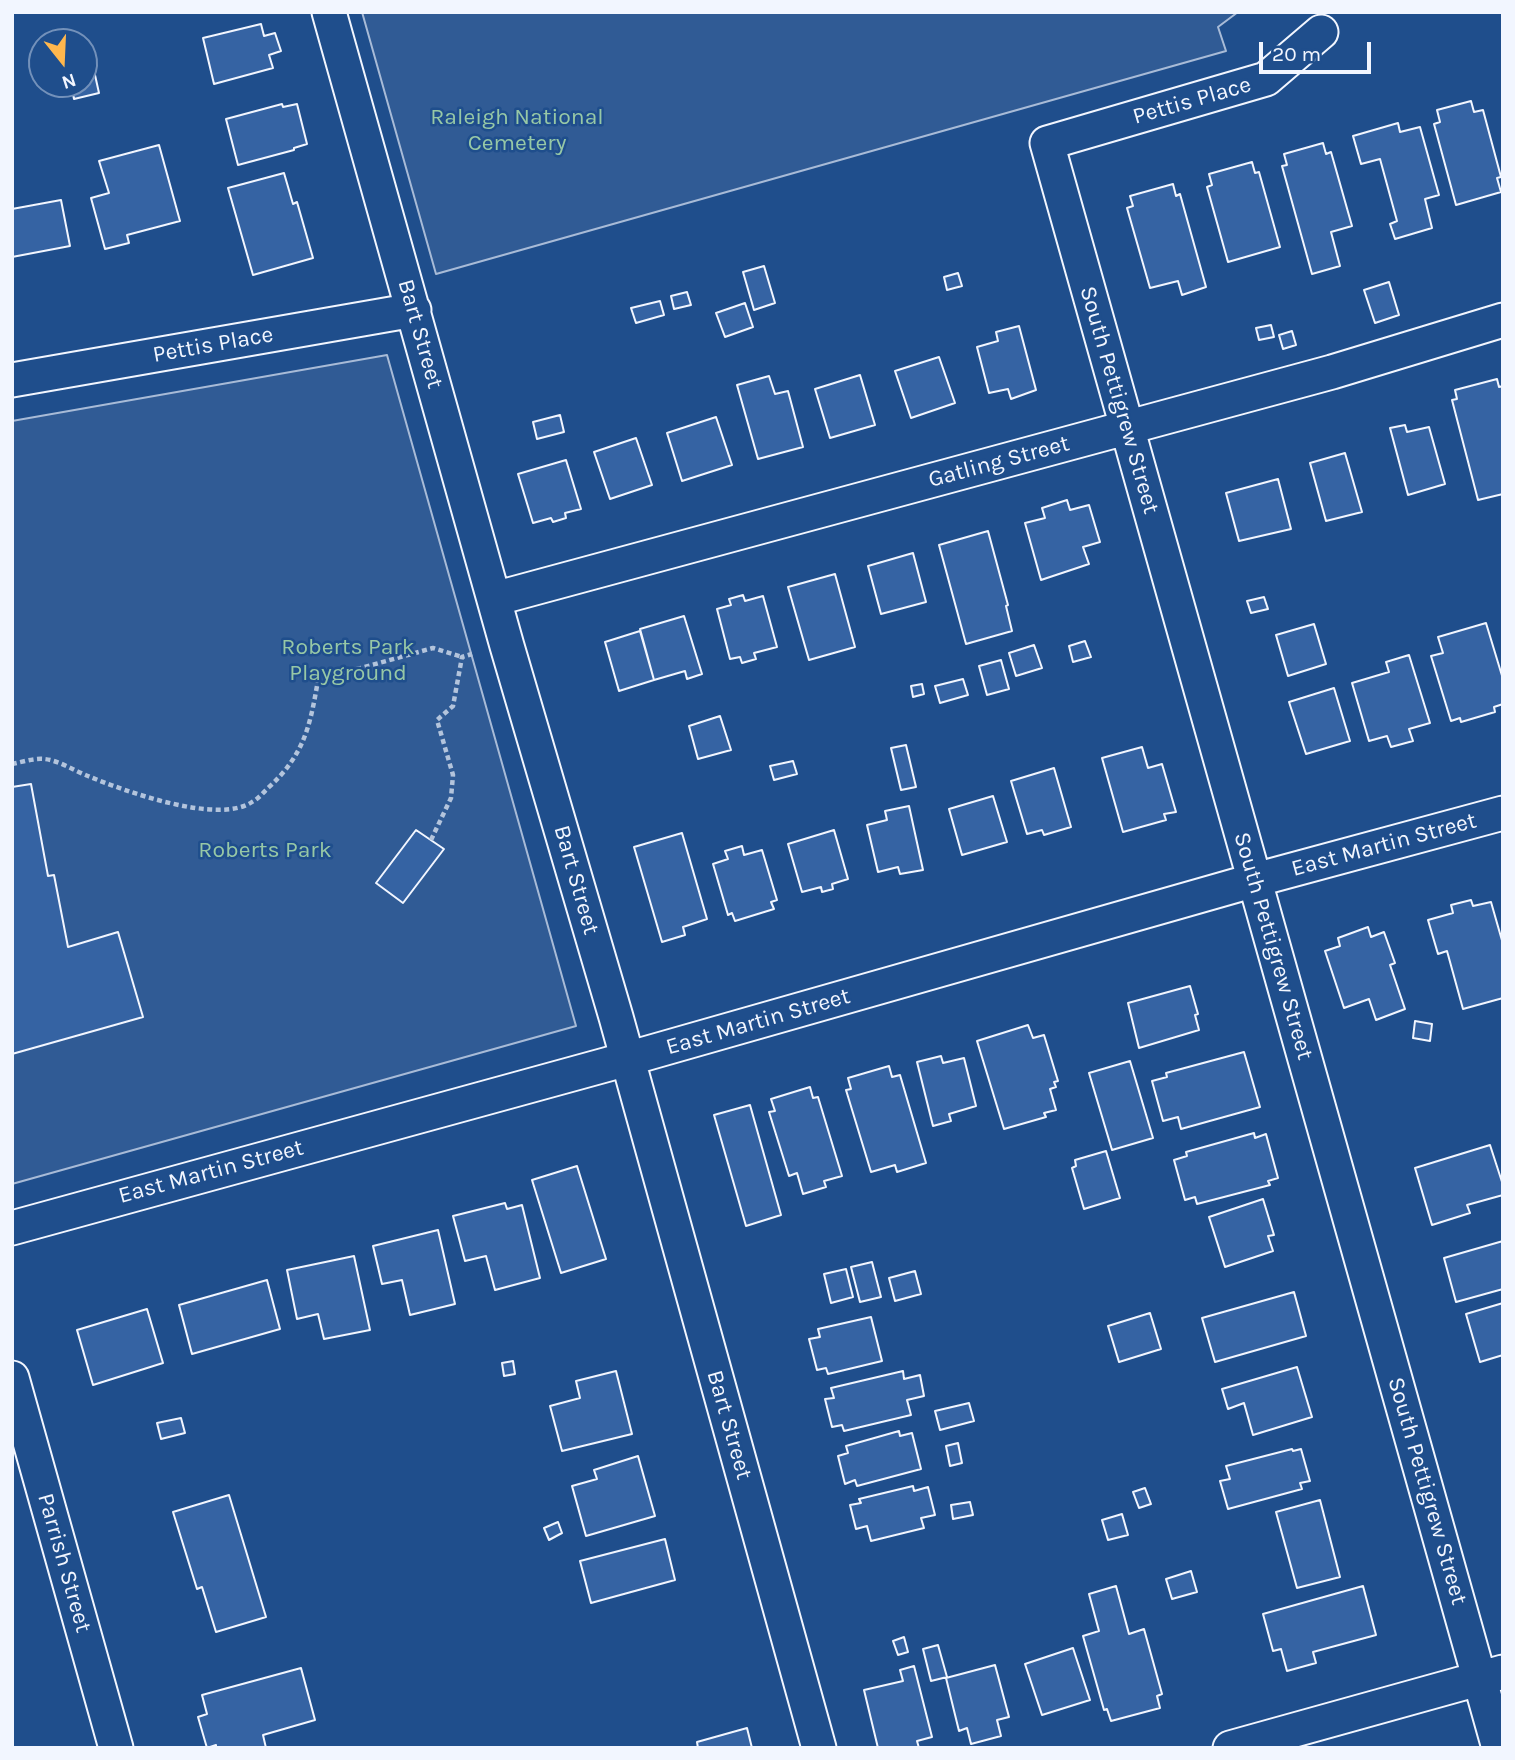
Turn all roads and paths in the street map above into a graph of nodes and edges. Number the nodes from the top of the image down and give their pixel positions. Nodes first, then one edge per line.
1 (329, 12) edge
2 (1321, 32) dead end
3 (1047, 144) joint
4 (414, 310) junction
5 (1503, 320) edge
6 (12, 380) edge
7 (1127, 427) junction
8 (494, 599) junction
9 (507, 646) junction
10 (462, 657) junction
11 (12, 764) edge
12 (1503, 813) edge
13 (431, 840) dead end
14 (1255, 880) junction
15 (627, 1059) junction
16 (12, 1228) edge
17 (12, 1378) edge
18 (1491, 1675) edge
19 (117, 1748) edge
20 (819, 1748) edge
21 (1230, 1748) edge
22 (1499, 1748) edge

1 - 4 street, Bart Street
2 - 3 street, Pettis Place
3 - 7 street, South Pettigrew Street
4 - 6 street, Pettis Place
4 - 8 street, Bart Street
5 - 7 street, Gatling Street
7 - 8 street, Gatling Street
7 - 14 street, South Pettigrew Street
8 - 9 street, Bart Street
9 - 10 path
9 - 15 street, Bart Street
10 - 11 path
10 - 13 path
12 - 14 street, East Martin Street
14 - 15 street, East Martin Street
14 - 18 street, South Pettigrew Street
15 - 16 street, East Martin Street
15 - 20 street, Bart Street
17 - 19 street, Parrish Street
18 - 21 street
18 - 22 street, South Pettigrew Street

